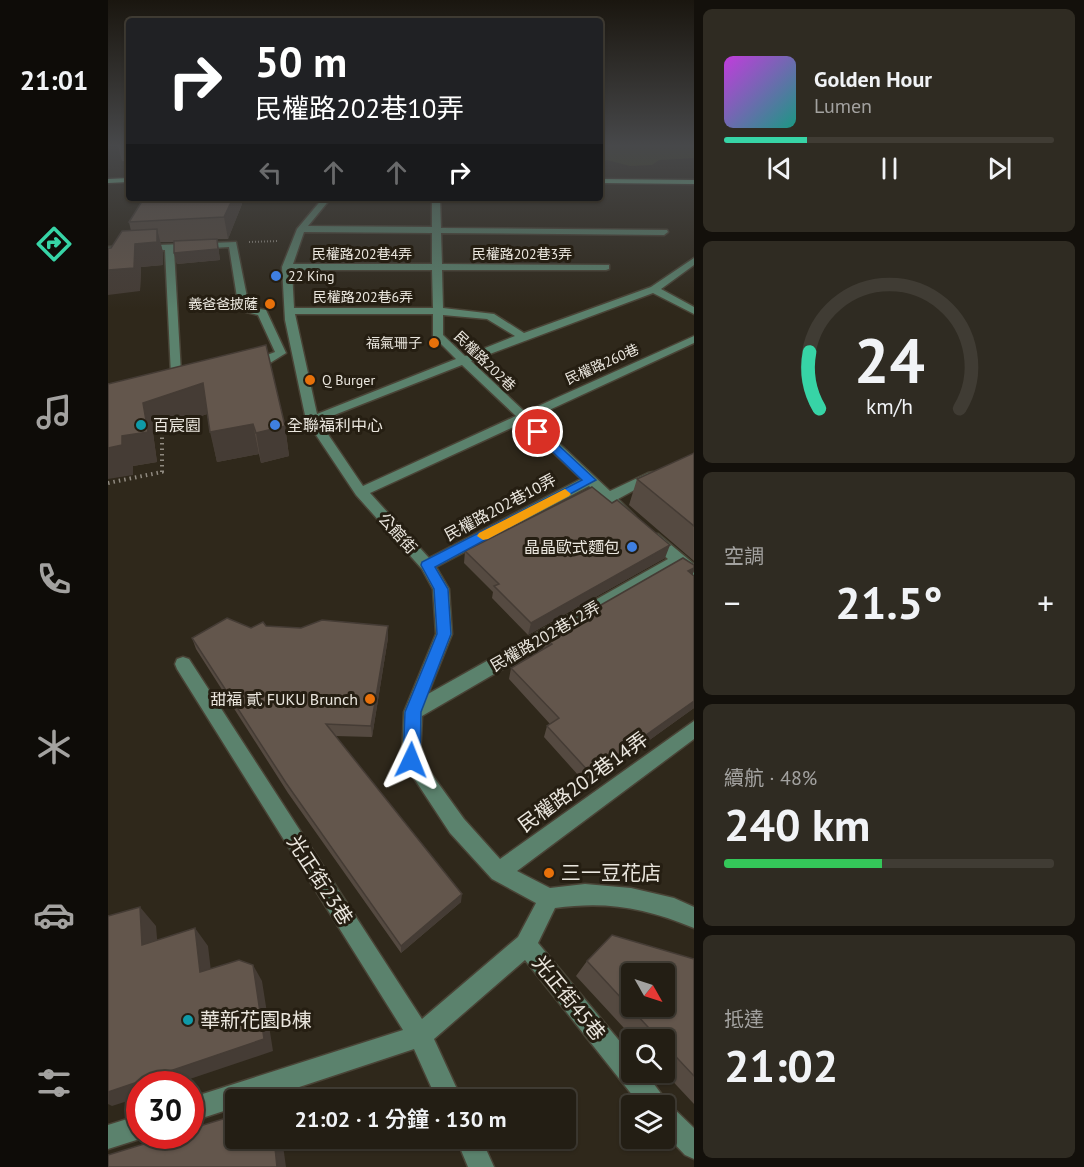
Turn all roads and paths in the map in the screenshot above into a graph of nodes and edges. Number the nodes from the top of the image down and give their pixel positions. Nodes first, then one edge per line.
1 (324, 201) edge
2 (435, 201) edge
3 (301, 229) junction
4 (437, 231) junction
5 (664, 232) dead end
6 (169, 246) junction
7 (108, 250) edge
8 (694, 261) edge
9 (288, 267) junction
10 (606, 267) dead end
11 (437, 268) junction
12 (654, 289) junction
13 (290, 310) junction
14 (437, 311) junction
15 (694, 311) edge
16 (523, 337) junction
17 (694, 339) edge
18 (464, 360) junction
19 (244, 364) edge
20 (176, 373) edge
21 (522, 416) junction
22 (312, 420) junction
23 (162, 433) dead end
24 (662, 472) edge
25 (590, 480) junction
26 (108, 483) edge
27 (362, 492) junction
28 (608, 498) junction
29 (678, 560) junction
30 (427, 565) junction
31 (694, 573) edge
32 (183, 664) dead end
33 (413, 712) junction
34 (694, 729) edge
35 (499, 872) junction
36 (549, 899) junction
37 (694, 918) edge
38 (526, 945) junction
39 (420, 1036) junction
40 (445, 1089) edge
41 (648, 1095) edge
42 (204, 1105) edge
43 (675, 1126) edge
44 (126, 1131) edge
45 (108, 1137) edge
46 (694, 1146) edge
47 (473, 1149) edge
48 (481, 1167) edge

1 - 3 street, 公館街
2 - 4 street, 民權路202巷
3 - 4 street
3 - 9 street, 公館街
4 - 5 street
4 - 11 street, 民權路202巷
6 - 7 street
6 - 19 street
6 - 20 street
8 - 12 street
9 - 11 street, 民權路202巷4弄
9 - 13 street, 公館街
10 - 11 street, 民權路202巷3弄
11 - 14 street, 民權路202巷
12 - 15 street
12 - 16 street
13 - 14 street, 民權路202巷6弄
13 - 22 street, 公館街
14 - 16 street, 民權路202巷6弄
14 - 18 street, 民權路202巷
16 - 18 street
17 - 21 street, 民權路260巷
18 - 21 street, 民權路202巷
18 - 22 street
21 - 25 street, 民權路202巷
21 - 27 street, 民權路260巷
22 - 27 street, 公館街
23 - 26 path
24 - 28 street
25 - 28 street, 民權路202巷
25 - 30 street, 民權路202巷10弄
27 - 30 street, 公館街
28 - 29 street, 民權路202巷
29 - 31 street, 民權路202巷
29 - 33 street, 民權路202巷12弄
30 - 33 street, 公館街
32 - 39 street, 光正街23巷
33 - 35 street, 公館街
34 - 35 street, 民權路202巷14弄
35 - 36 street, 公館街
36 - 37 street
36 - 38 street
38 - 39 street
38 - 41 street, 光正街45巷
39 - 40 street, 光正街23巷
39 - 42 street
43 - 46 street
44 - 45 street
47 - 48 street

